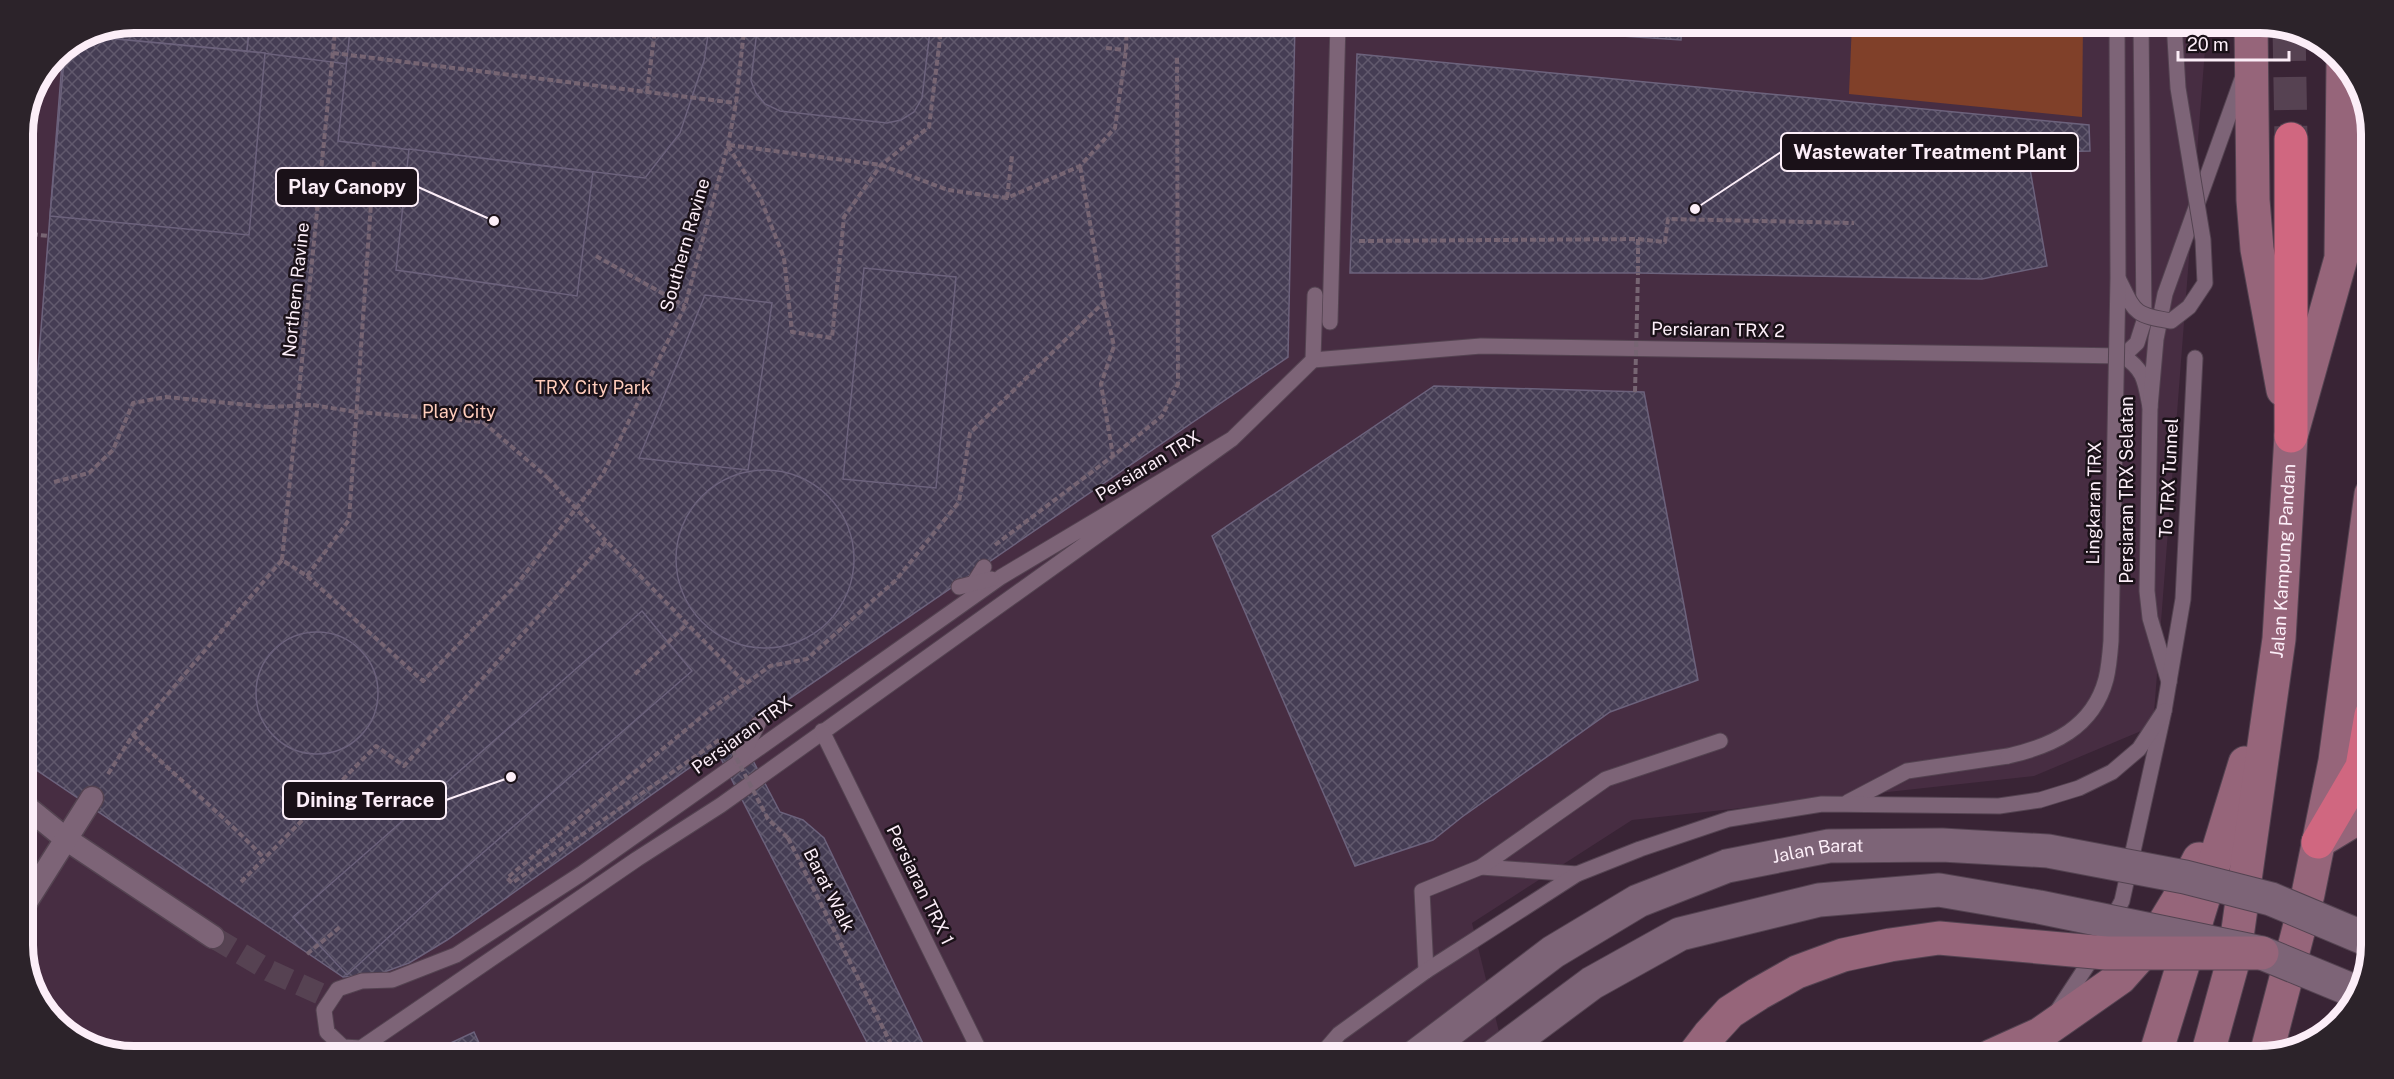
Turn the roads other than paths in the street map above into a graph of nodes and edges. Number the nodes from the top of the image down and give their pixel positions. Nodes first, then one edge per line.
1 (1338, 33) edge
2 (2117, 33) edge
3 (2141, 33) edge
4 (2175, 33) edge
5 (2251, 38) edge
6 (2343, 77) edge
7 (2291, 139) tunnel mouth
8 (2118, 278) junction
9 (1315, 295) dead end
10 (1330, 322) dead end
11 (2123, 357) junction
12 (2195, 358) dead end
13 (1313, 360) junction
14 (2150, 407) junction
15 (2291, 436) junction
16 (1232, 439) junction
17 (984, 567) dead end
18 (2361, 568) edge
19 (1001, 577) junction
20 (2279, 639) junction
21 (2170, 684) junction
22 (2164, 711) junction
23 (758, 724) dead end
24 (822, 731) junction
25 (1720, 741) dead end
26 (738, 761) junction
27 (2361, 769) edge
28 (2241, 777) junction
29 (92, 798) road end
30 (1846, 804) junction
31 (33, 812) edge
32 (2361, 813) edge
33 (66, 839) junction
34 (2318, 842) junction
35 (1481, 867) junction
36 (1577, 874) junction
37 (33, 891) edge
38 (2361, 936) edge
39 (213, 937) tunnel mouth
40 (2262, 953) junction
41 (1426, 971) junction
42 (2350, 989) edge
43 (1339, 1034) junction
44 (2040, 1034) junction
45 (2268, 1045) edge
46 (342, 1046) edge
47 (372, 1046) edge
48 (977, 1046) edge
49 (1322, 1046) edge
50 (1329, 1046) edge
51 (1429, 1046) edge
52 (1507, 1046) edge
53 (1700, 1046) edge
54 (2013, 1046) edge
55 (2158, 1046) edge
56 (2210, 1046) edge

1 - 10 lane
2 - 8 lane, Lingkaran TRX, bridge
3 - 11 lane
4 - 8 lane, bridge
5 - 14 lane
5 - 15 main road
6 - 15 main road, Jalan Kampung Pandan
7 - 15 highway
8 - 30 lane, Lingkaran TRX, bridge
9 - 13 lane
11 - 13 lane, Persiaran TRX 2
11 - 14 lane, Persiaran TRX Selatan
12 - 21 lane, To TRX Tunnel
13 - 16 lane, Persiaran TRX
14 - 21 lane, Persiaran TRX Selatan
15 - 20 main road, Jalan Kampung Pandan
16 - 19 lane, Persiaran TRX
16 - 24 lane, Persiaran TRX
17 - 19 lane
18 - 34 main road
19 - 26 lane, Persiaran TRX
20 - 28 main road
20 - 56 main road, Jalan Kampung Pandan
21 - 22 lane, To TRX Tunnel
22 - 30 lane
22 - 44 lane, To TRX Tunnel
23 - 26 lane
24 - 47 lane, Persiaran TRX
24 - 48 lane, Persiaran TRX 1
25 - 35 lane
26 - 46 lane, Persiaran TRX
27 - 34 highway
28 - 44 main road
28 - 55 main road
29 - 33 street
30 - 36 lane
31 - 33 street
32 - 34 main road
33 - 37 street
33 - 39 street
34 - 45 main road
35 - 36 lane
35 - 41 lane
36 - 41 lane
38 - 51 street, Jalan Barat, bridge
40 - 42 street, bridge
40 - 52 street, bridge
40 - 53 main road, bridge
41 - 43 lane
43 - 49 lane
43 - 50 lane
44 - 54 main road

